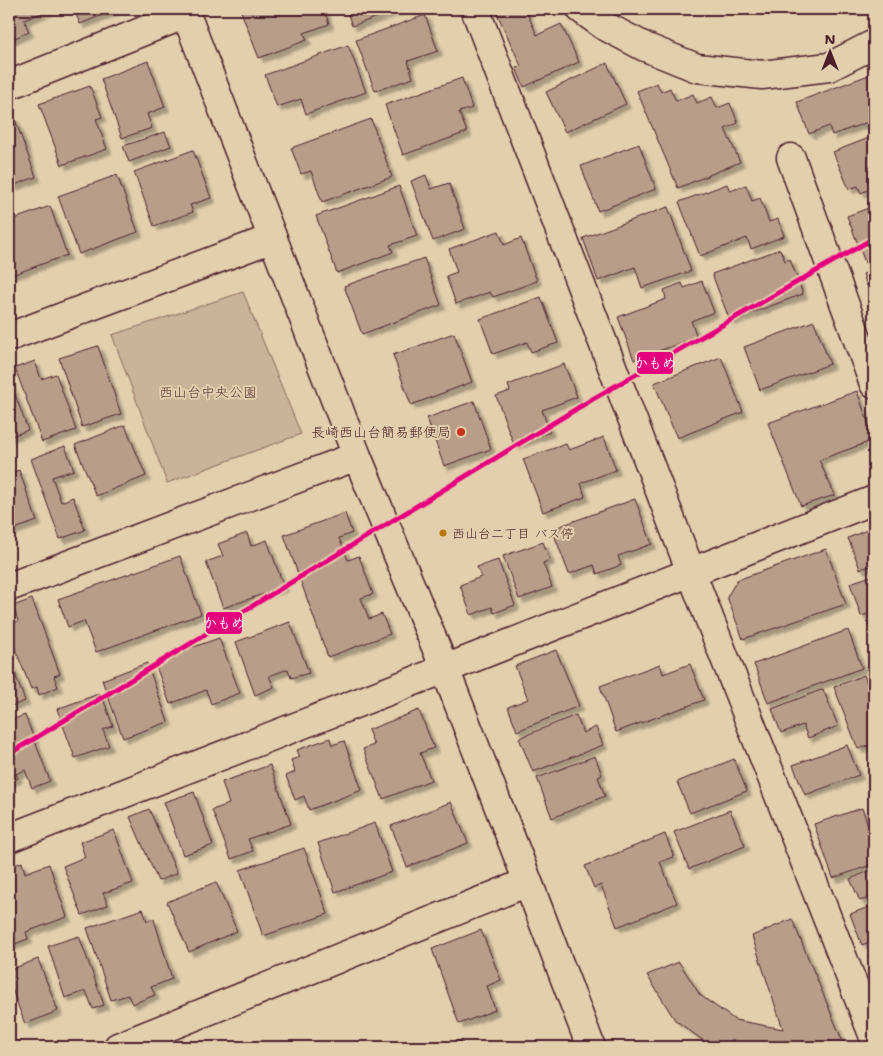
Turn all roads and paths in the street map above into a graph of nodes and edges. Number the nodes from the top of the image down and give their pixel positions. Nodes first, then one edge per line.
1 (475, 9) edge
2 (581, 9) edge
3 (185, 11) edge
4 (874, 44) edge
5 (9, 86) edge
6 (791, 158) dead end
7 (273, 238) junction
8 (9, 337) edge
9 (874, 384) edge
10 (357, 456) junction
11 (874, 500) edge
12 (691, 572) junction
13 (9, 587) edge
14 (445, 670) junction
15 (9, 838) edge
16 (528, 882) junction
17 (874, 1037) edge
18 (118, 1047) edge
19 (591, 1047) edge

1 - 12 street
2 - 4 street
3 - 5 street
3 - 7 street
6 - 9 street
7 - 8 street
7 - 10 street
10 - 13 street
10 - 14 street
11 - 12 street
12 - 14 street
12 - 17 street
14 - 15 street
14 - 16 street
16 - 18 street
16 - 19 street

